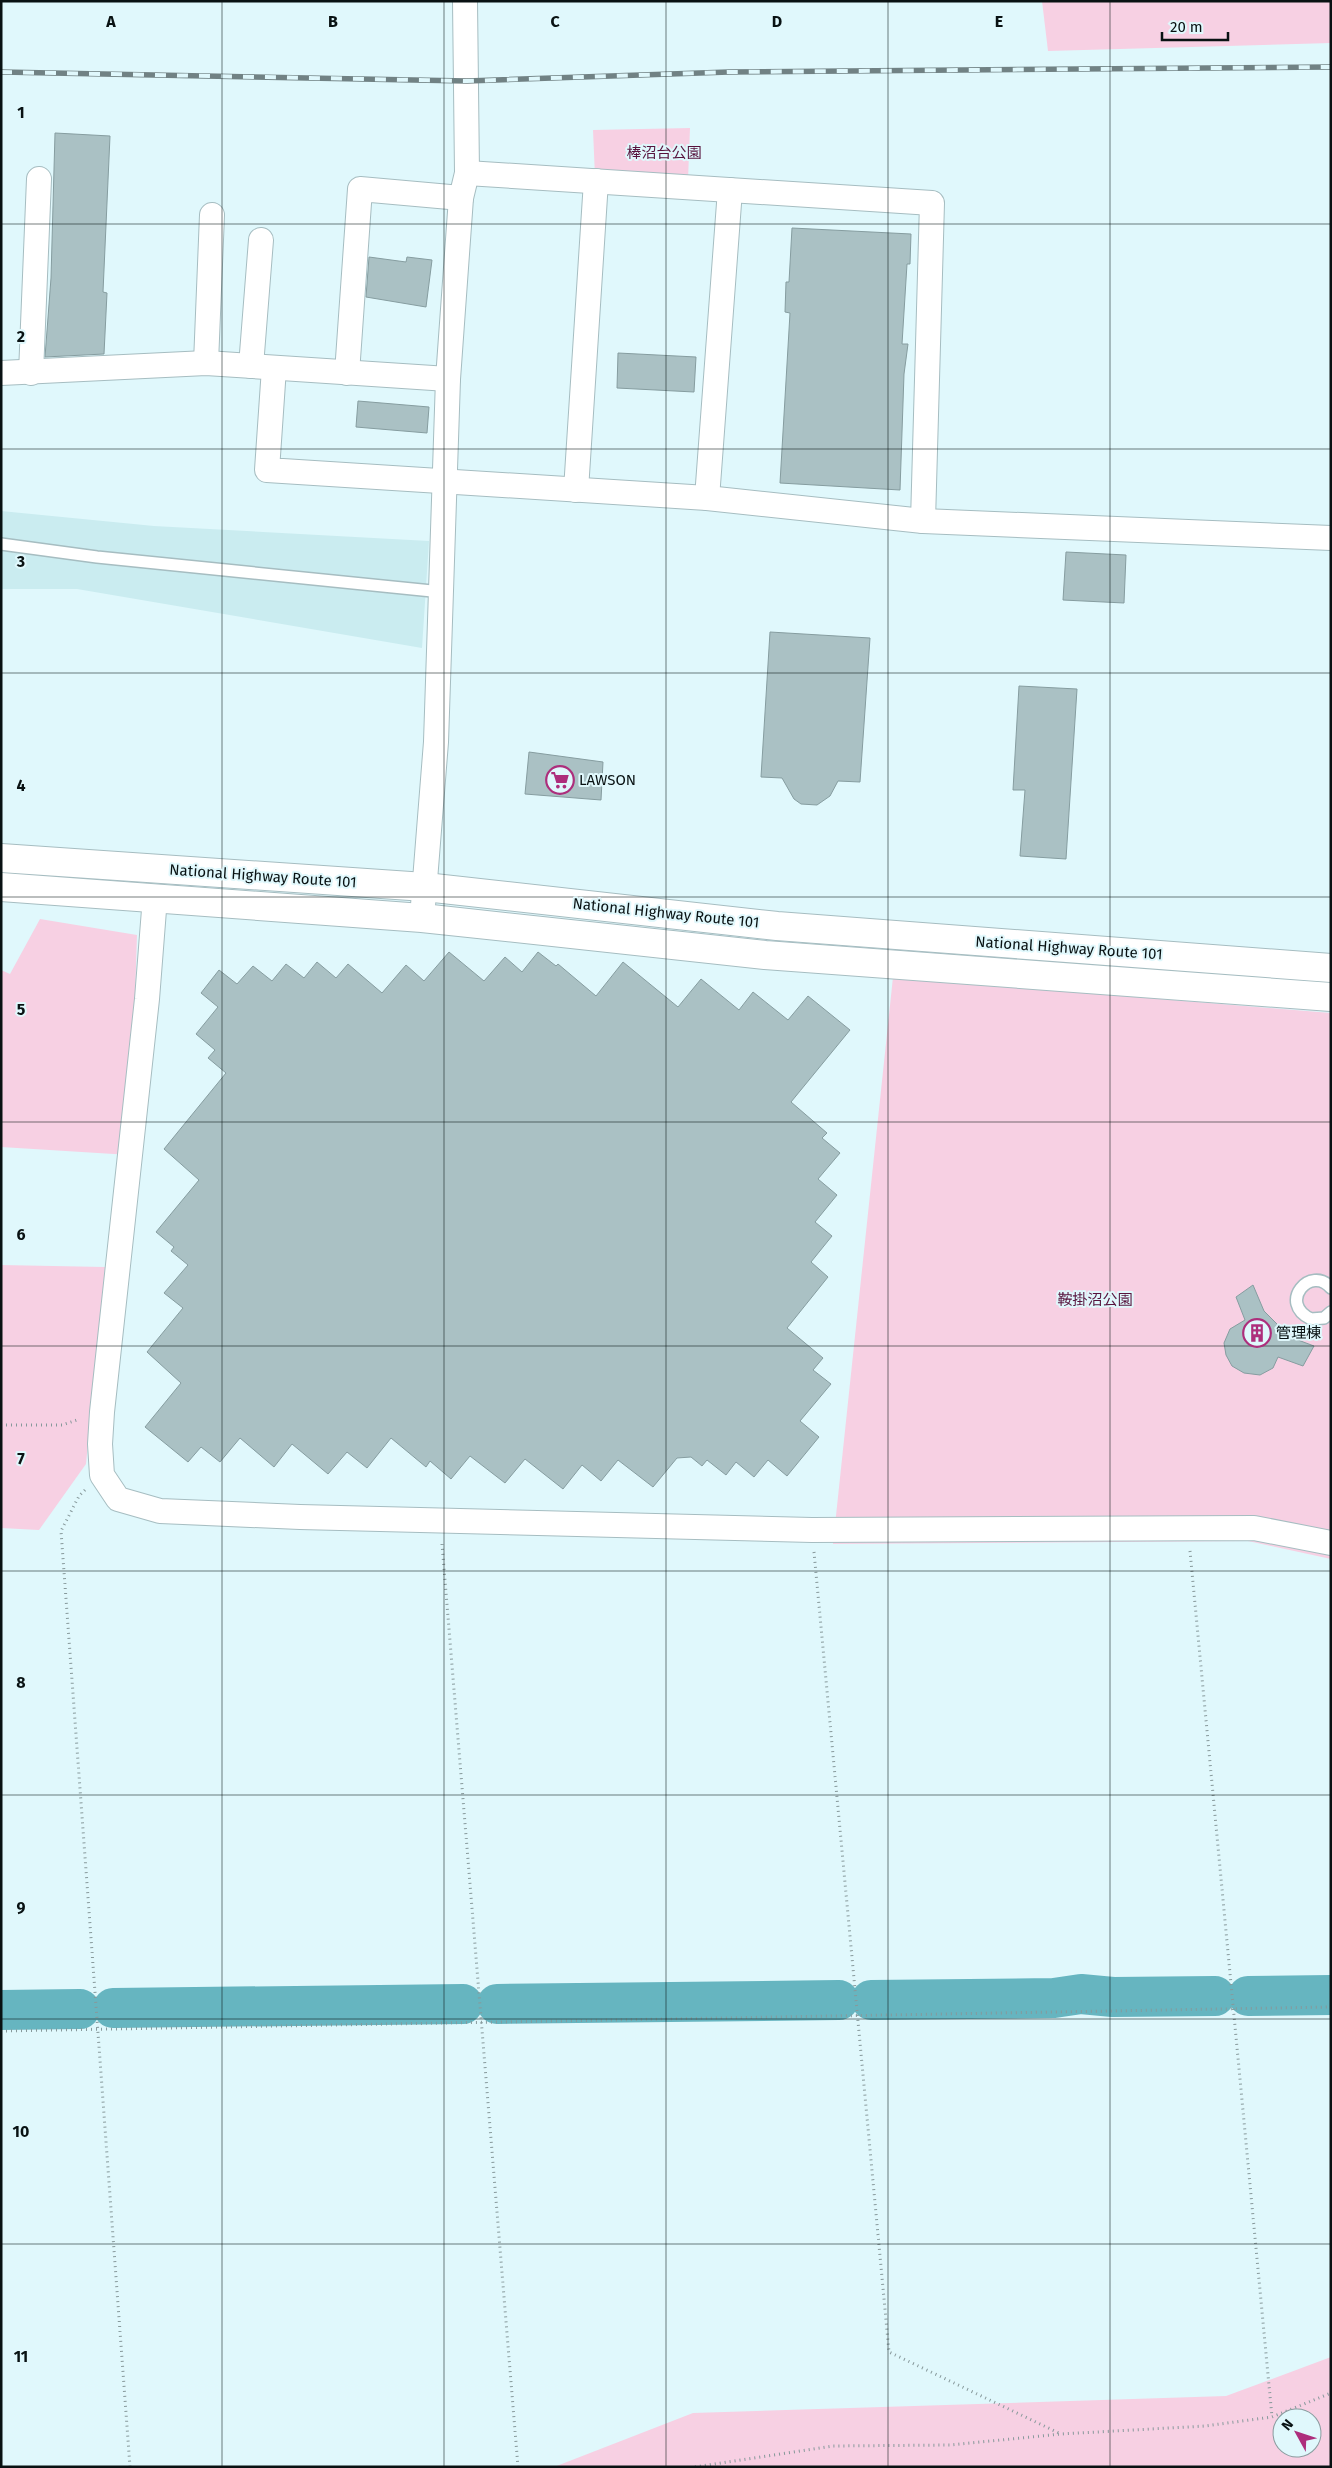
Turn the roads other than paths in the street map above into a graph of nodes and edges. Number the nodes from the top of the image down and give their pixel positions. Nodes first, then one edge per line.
1 (465, 1) edge
2 (467, 173) junction
3 (39, 179) dead end
4 (596, 181) junction
5 (730, 190) junction
6 (461, 198) junction
7 (212, 215) dead end
8 (260, 240) dead end
9 (206, 363) junction
10 (262, 367) junction
11 (347, 372) junction
12 (1, 373) edge
13 (31, 373) junction
14 (448, 379) junction
15 (443, 482) junction
16 (576, 490) junction
17 (707, 498) junction
18 (923, 521) junction
19 (1331, 538) edge
20 (1, 544) edge
21 (442, 592) junction
22 (1, 858) edge
23 (1, 887) edge
24 (425, 887) junction
25 (155, 898) junction
26 (422, 918) junction
27 (1331, 968) edge
28 (1331, 997) edge
29 (1331, 1288) edge
30 (1331, 1312) edge
31 (1331, 1543) edge

1 - 2 street
2 - 4 street
2 - 6 street
3 - 13 street
4 - 5 street
4 - 16 street
5 - 17 street
5 - 18 street
6 - 11 street
6 - 14 street
7 - 9 street
8 - 10 street
9 - 10 street
9 - 13 street
10 - 11 street
10 - 15 street
11 - 14 street
12 - 13 street
14 - 15 street
15 - 16 street
15 - 21 street
16 - 17 street
17 - 18 street
18 - 19 street
20 - 21 lane
21 - 24 street
22 - 24 highway, National Highway Route 101
23 - 25 highway, National Highway Route 101
24 - 26 street
24 - 27 highway, National Highway Route 101
25 - 26 highway, National Highway Route 101
25 - 31 street
26 - 28 highway, National Highway Route 101
29 - 30 lane

